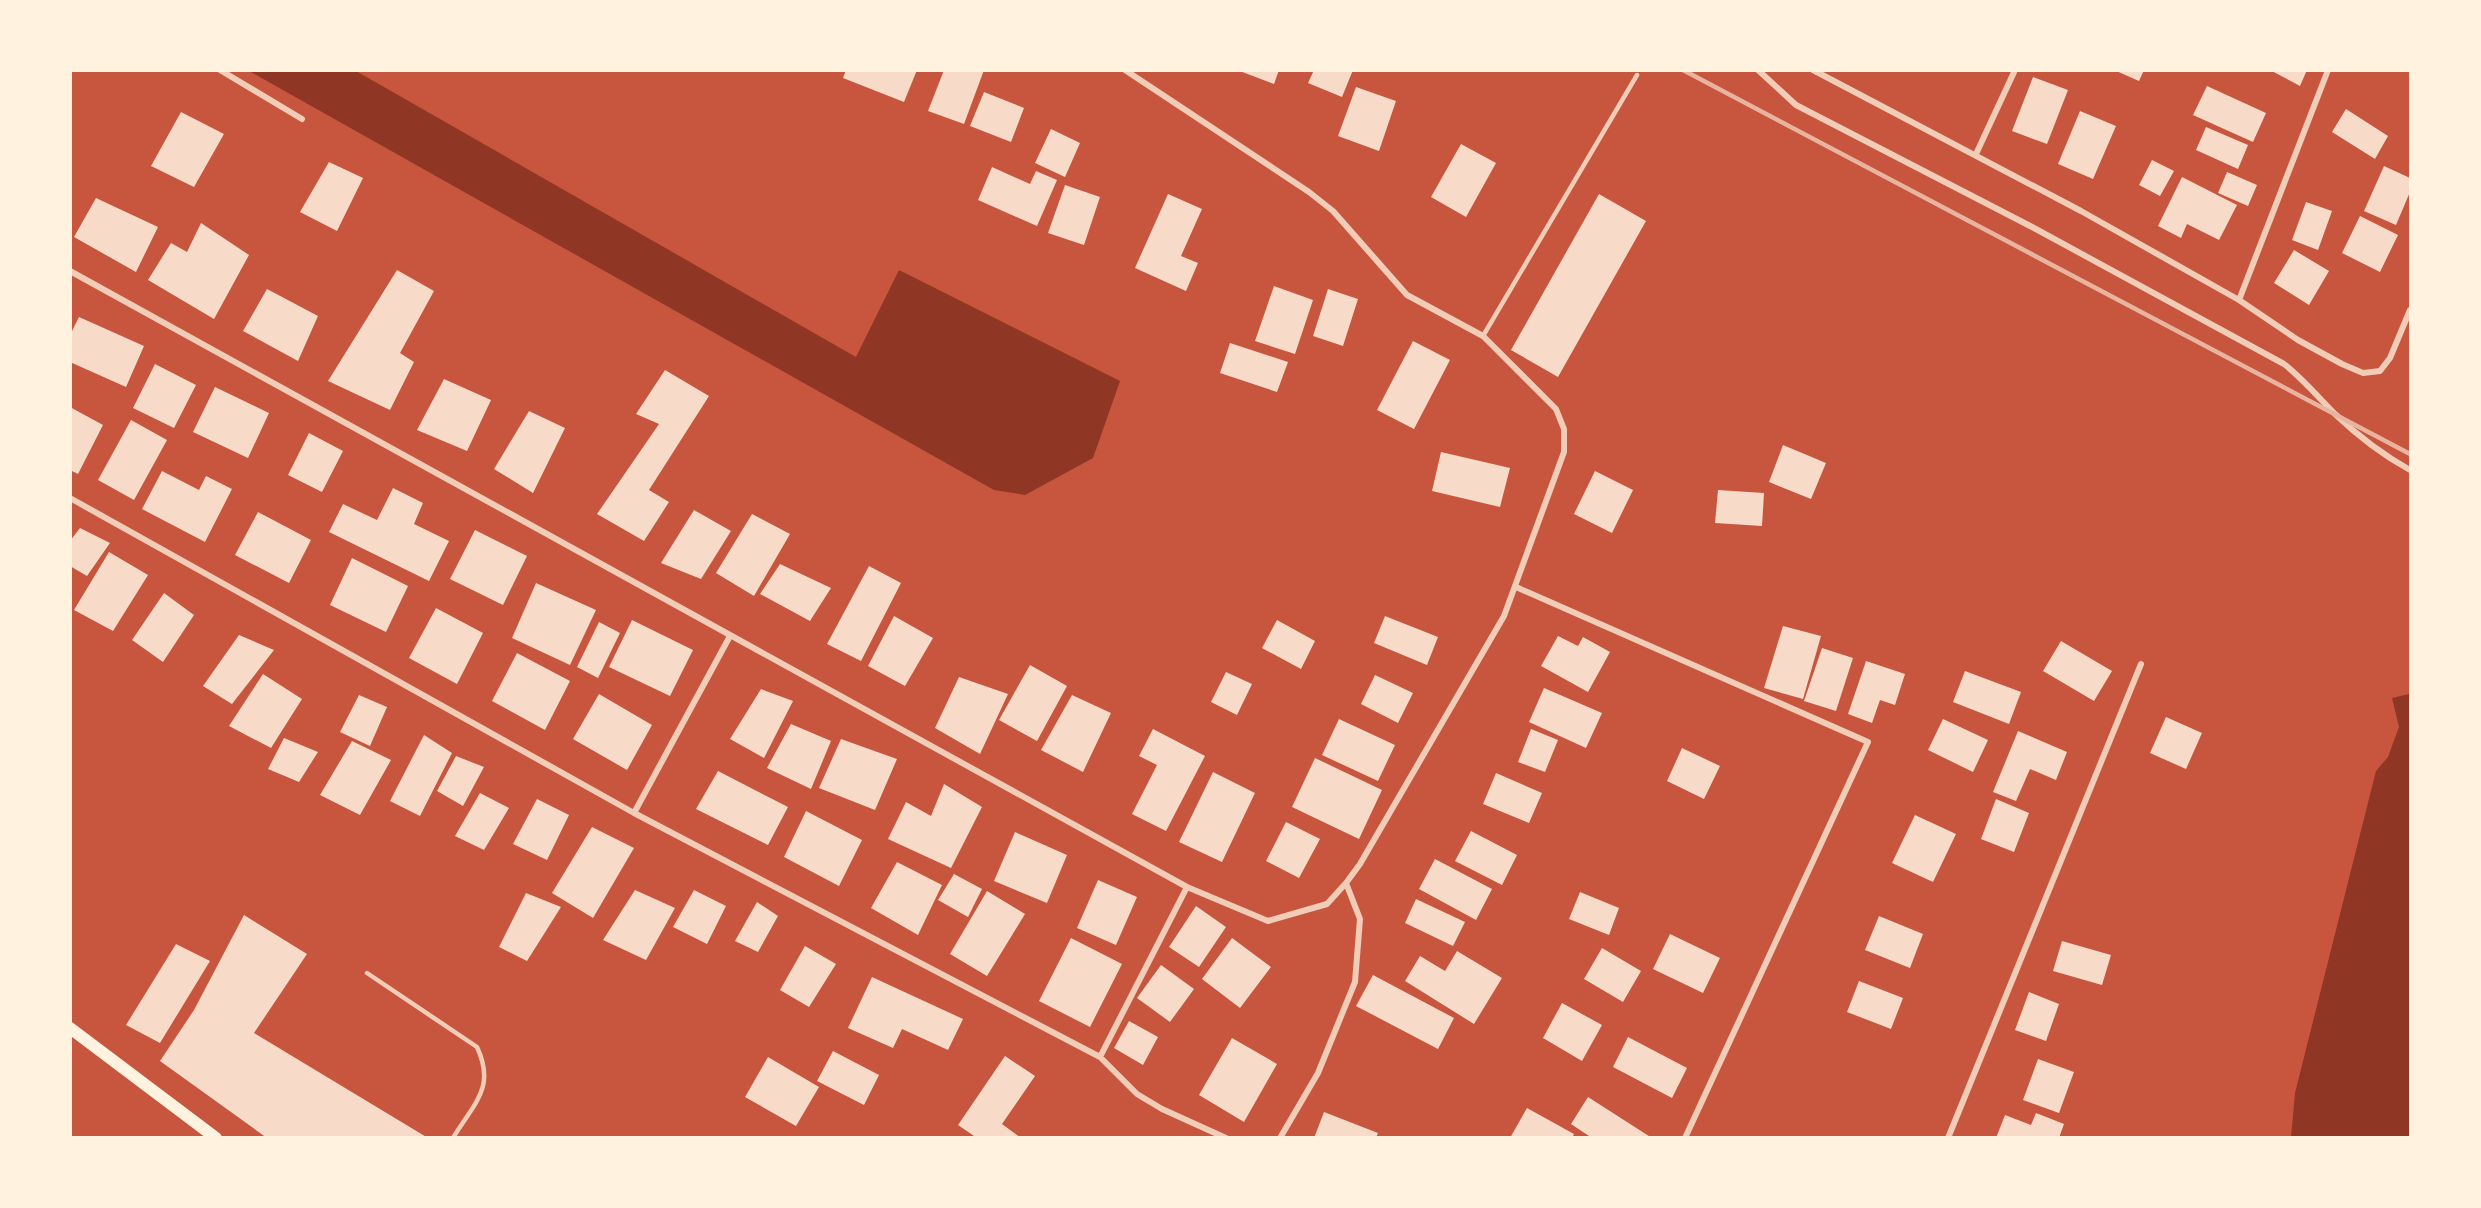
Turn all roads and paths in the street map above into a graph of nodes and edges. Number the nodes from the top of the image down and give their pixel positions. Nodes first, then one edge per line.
1 (220, 70) edge
2 (1125, 70) edge
3 (1758, 70) edge
4 (1813, 70) edge
5 (2015, 70) edge
6 (2328, 70) edge
7 (1637, 75) dead end
8 (302, 119) dead end
9 (1976, 154) junction
10 (70, 271) edge
11 (2240, 300) junction
12 (2410, 310) edge
13 (1483, 336) junction
14 (2410, 470) edge
15 (70, 498) edge
16 (1516, 587) junction
17 (730, 636) junction
18 (2141, 664) dead end
19 (634, 813) junction
20 (1346, 883) junction
21 (1187, 887) junction
22 (367, 973) dead end
23 (70, 1028) edge
24 (1100, 1057) junction
25 (216, 1137) edge
26 (453, 1137) edge
27 (1226, 1137) edge
28 (1280, 1137) edge
29 (1685, 1137) edge
30 (1948, 1137) edge

1 - 8 street
2 - 13 street
3 - 14 street
4 - 9 street
5 - 9 street
6 - 11 street
7 - 13 lane
9 - 11 street
10 - 17 street
11 - 12 street
13 - 16 street
15 - 19 street
16 - 20 street
16 - 29 street
17 - 19 street
17 - 21 street
18 - 30 street
19 - 24 street
20 - 21 street
20 - 28 street
21 - 24 street
22 - 26 lane
23 - 25 main road
24 - 27 street

